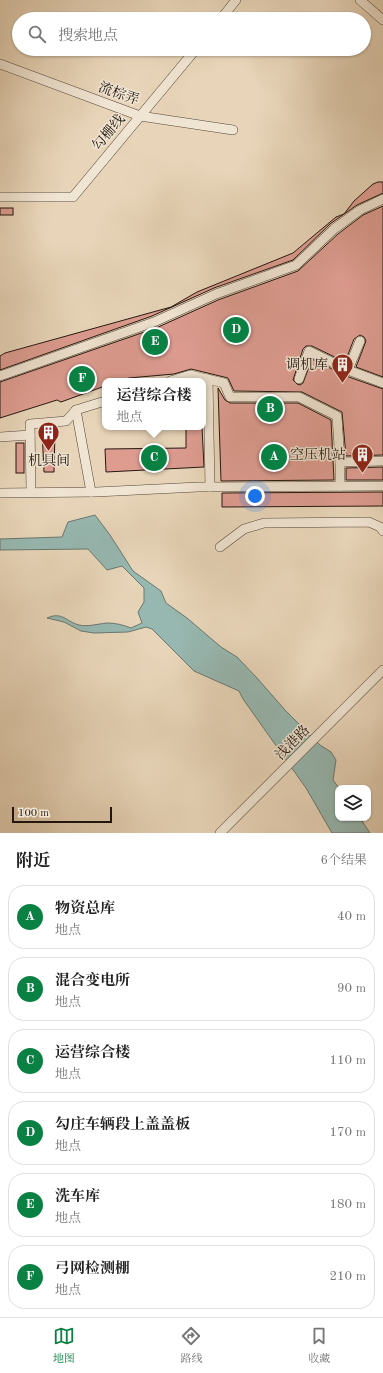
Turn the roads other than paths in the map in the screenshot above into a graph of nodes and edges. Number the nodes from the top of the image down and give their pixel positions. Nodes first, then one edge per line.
1 (236, 0) edge
2 (360, 0) edge
3 (227, 12) edge
4 (383, 20) edge
5 (190, 56) edge
6 (0, 64) edge
7 (140, 116) junction
8 (233, 130) dead end
9 (0, 197) edge
10 (383, 199) edge
11 (360, 340) dead end
12 (348, 370) junction
13 (0, 376) edge
14 (180, 378) edge
15 (204, 378) edge
16 (208, 379) joint
17 (299, 379) dead end
18 (383, 383) edge
19 (102, 402) edge
20 (76, 410) junction
21 (30, 435) junction
22 (0, 437) edge
23 (383, 461) edge
24 (340, 462) junction
25 (340, 486) junction
26 (383, 486) edge
27 (210, 487) junction
28 (31, 492) junction
29 (91, 492) junction
30 (0, 493) edge
31 (383, 530) edge
32 (220, 547) dead end
33 (383, 670) edge
34 (220, 833) edge

1 - 3 street
2 - 4 street
5 - 7 street, 勾栅线
6 - 7 street, 流棕弄
7 - 8 street, 流棕弄
7 - 9 street, 勾栅线
10 - 13 street
11 - 12 street
12 - 17 street
12 - 18 street
14 - 15 street
16 - 24 street
16 - 27 street
19 - 20 street
20 - 21 street
20 - 29 street
21 - 22 street
21 - 28 street
23 - 24 street
24 - 25 street
25 - 26 street
25 - 27 street
27 - 29 street
28 - 29 street
28 - 30 street
31 - 32 street
33 - 34 street, 浅港路

